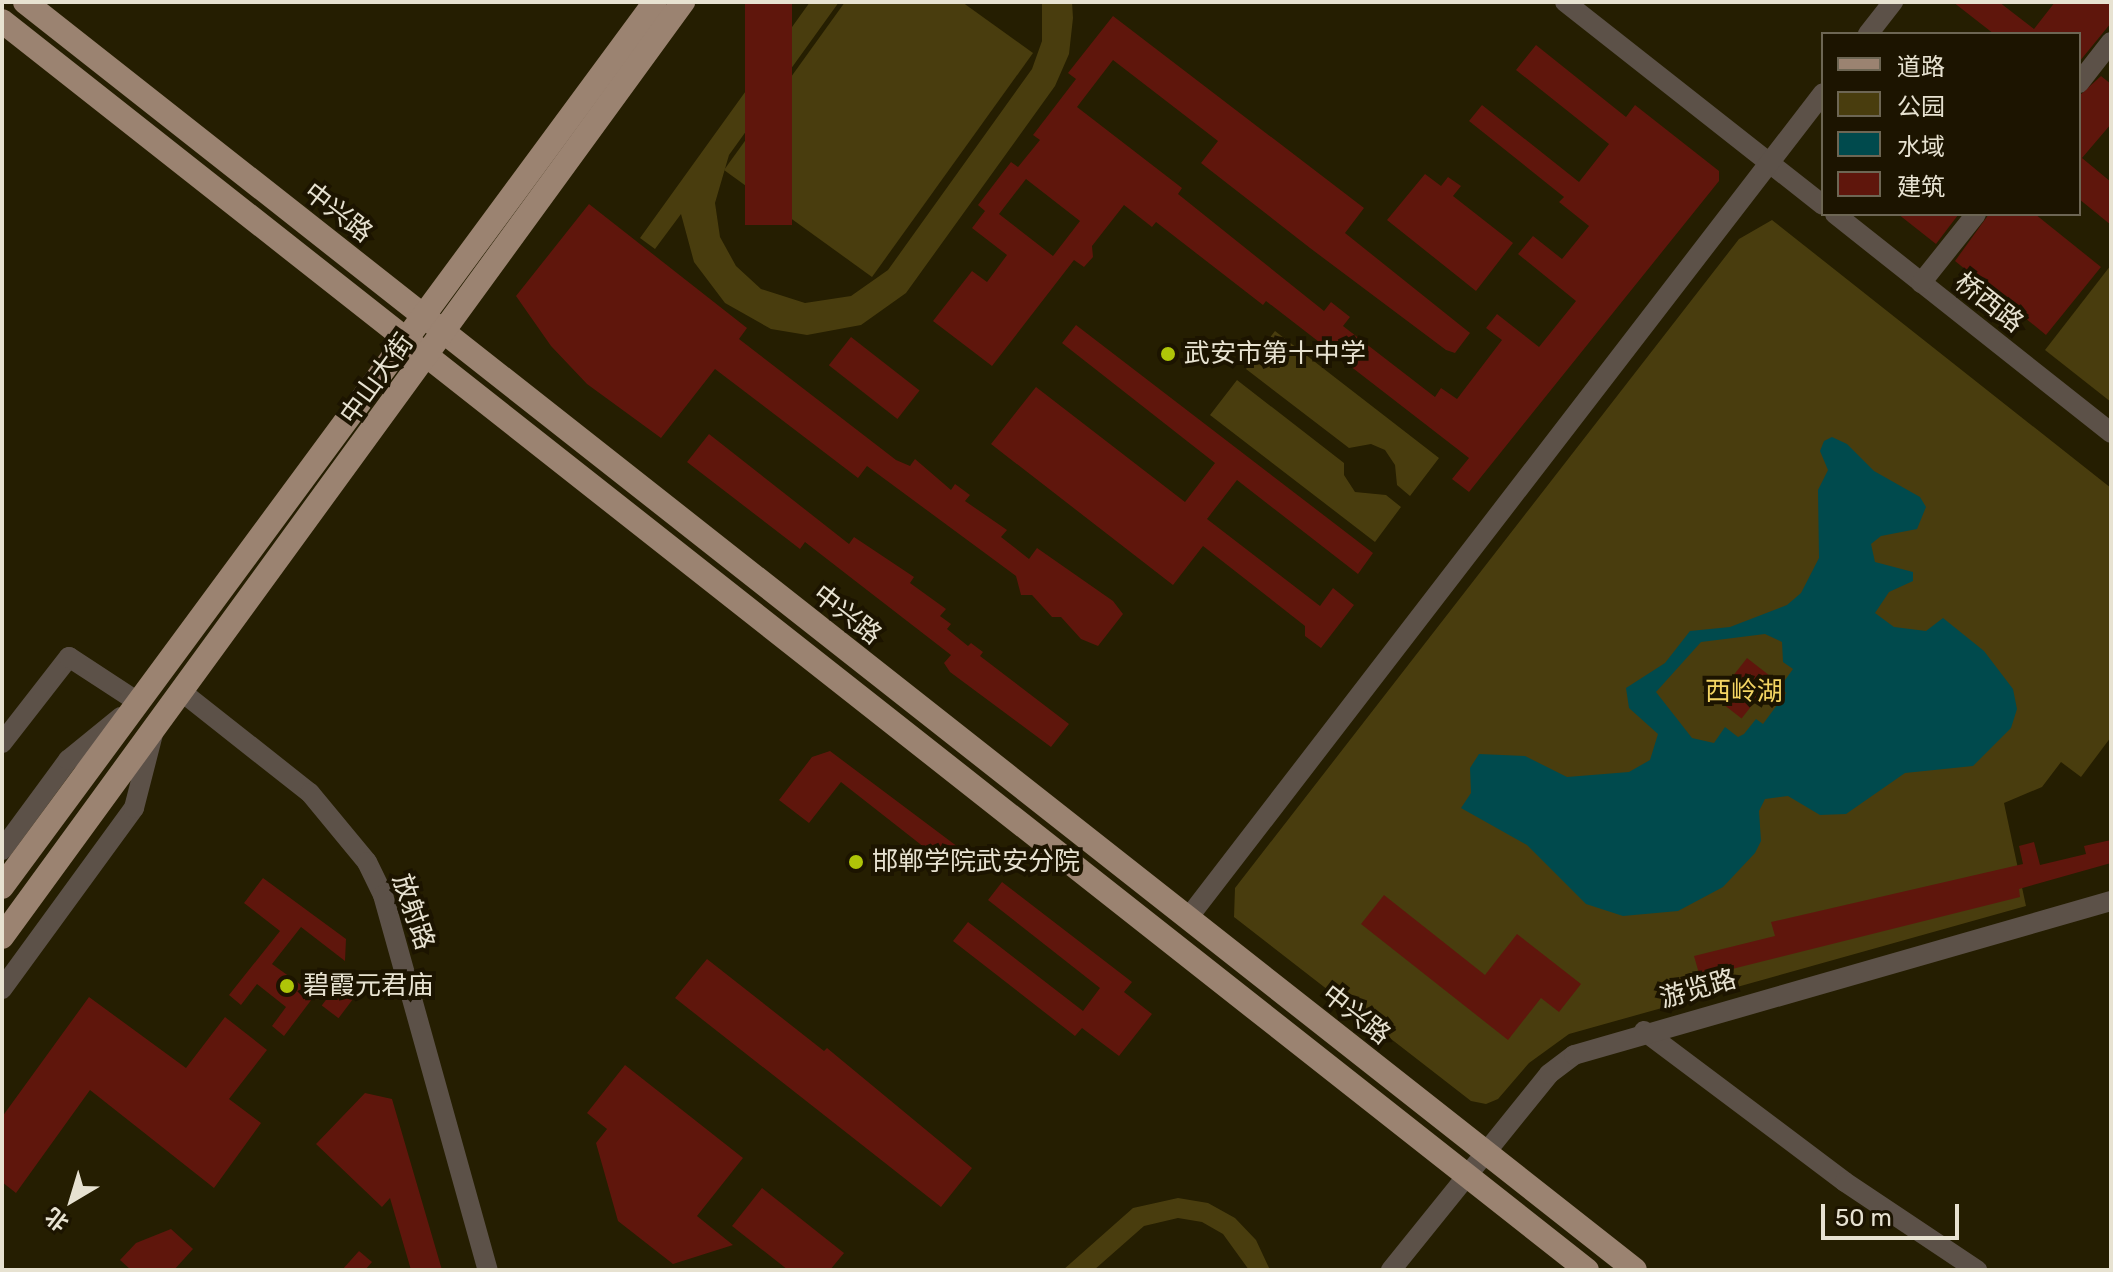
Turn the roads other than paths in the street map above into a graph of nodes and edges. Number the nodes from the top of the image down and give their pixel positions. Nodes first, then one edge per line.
1 (683, 2) edge
2 (1565, 2) edge
3 (1893, 2) edge
4 (28, 3) edge
5 (645, 6) edge
6 (2, 21) edge
7 (1870, 32) edge
8 (2111, 42) edge
9 (2081, 80) edge
10 (1821, 96) edge
11 (1769, 162) junction
12 (1821, 203) edge
13 (1837, 216) edge
14 (1974, 216) edge
15 (1921, 283) junction
16 (423, 316) junction
17 (444, 333) junction
18 (405, 339) junction
19 (427, 357) junction
20 (2111, 433) edge
21 (182, 692) junction
22 (136, 705) junction
23 (155, 729) junction
24 (4, 739) edge
25 (2, 850) edge
26 (2, 887) edge
27 (2111, 901) edge
28 (1188, 918) junction
29 (2, 937) edge
30 (2, 989) edge
31 (1644, 1031) junction
32 (1487, 1154) junction
33 (1469, 1177) junction
34 (488, 1270) edge
35 (1391, 1270) edge
36 (1587, 1270) edge
37 (1635, 1270) edge
38 (1977, 1270) edge

1 - 17 main road, 中山大街
2 - 11 street
3 - 7 street
4 - 16 main road, 中兴路
5 - 16 main road, 中山大街
6 - 18 main road
8 - 9 street
10 - 11 street
11 - 12 street
11 - 28 street
13 - 15 street, 桥西路
14 - 15 street
15 - 20 street, 桥西路
16 - 17 main road, 中兴路
16 - 18 main road, 中山大街
17 - 19 main road, 中山大街
17 - 28 main road, 中兴路
18 - 19 main road
18 - 22 main road, 中山大街
19 - 21 main road, 中山大街
19 - 33 main road
21 - 23 main road, 中山大街
21 - 34 street, 放射路
22 - 24 street
22 - 25 street
22 - 26 main road, 中山大街
23 - 29 main road, 中山大街
23 - 30 street
27 - 31 street, 游览路
28 - 32 main road, 中兴路
31 - 32 street, 游览路
31 - 38 street
32 - 33 street, 游览路
32 - 37 main road, 中兴路
33 - 35 street, 游览路
33 - 36 main road

